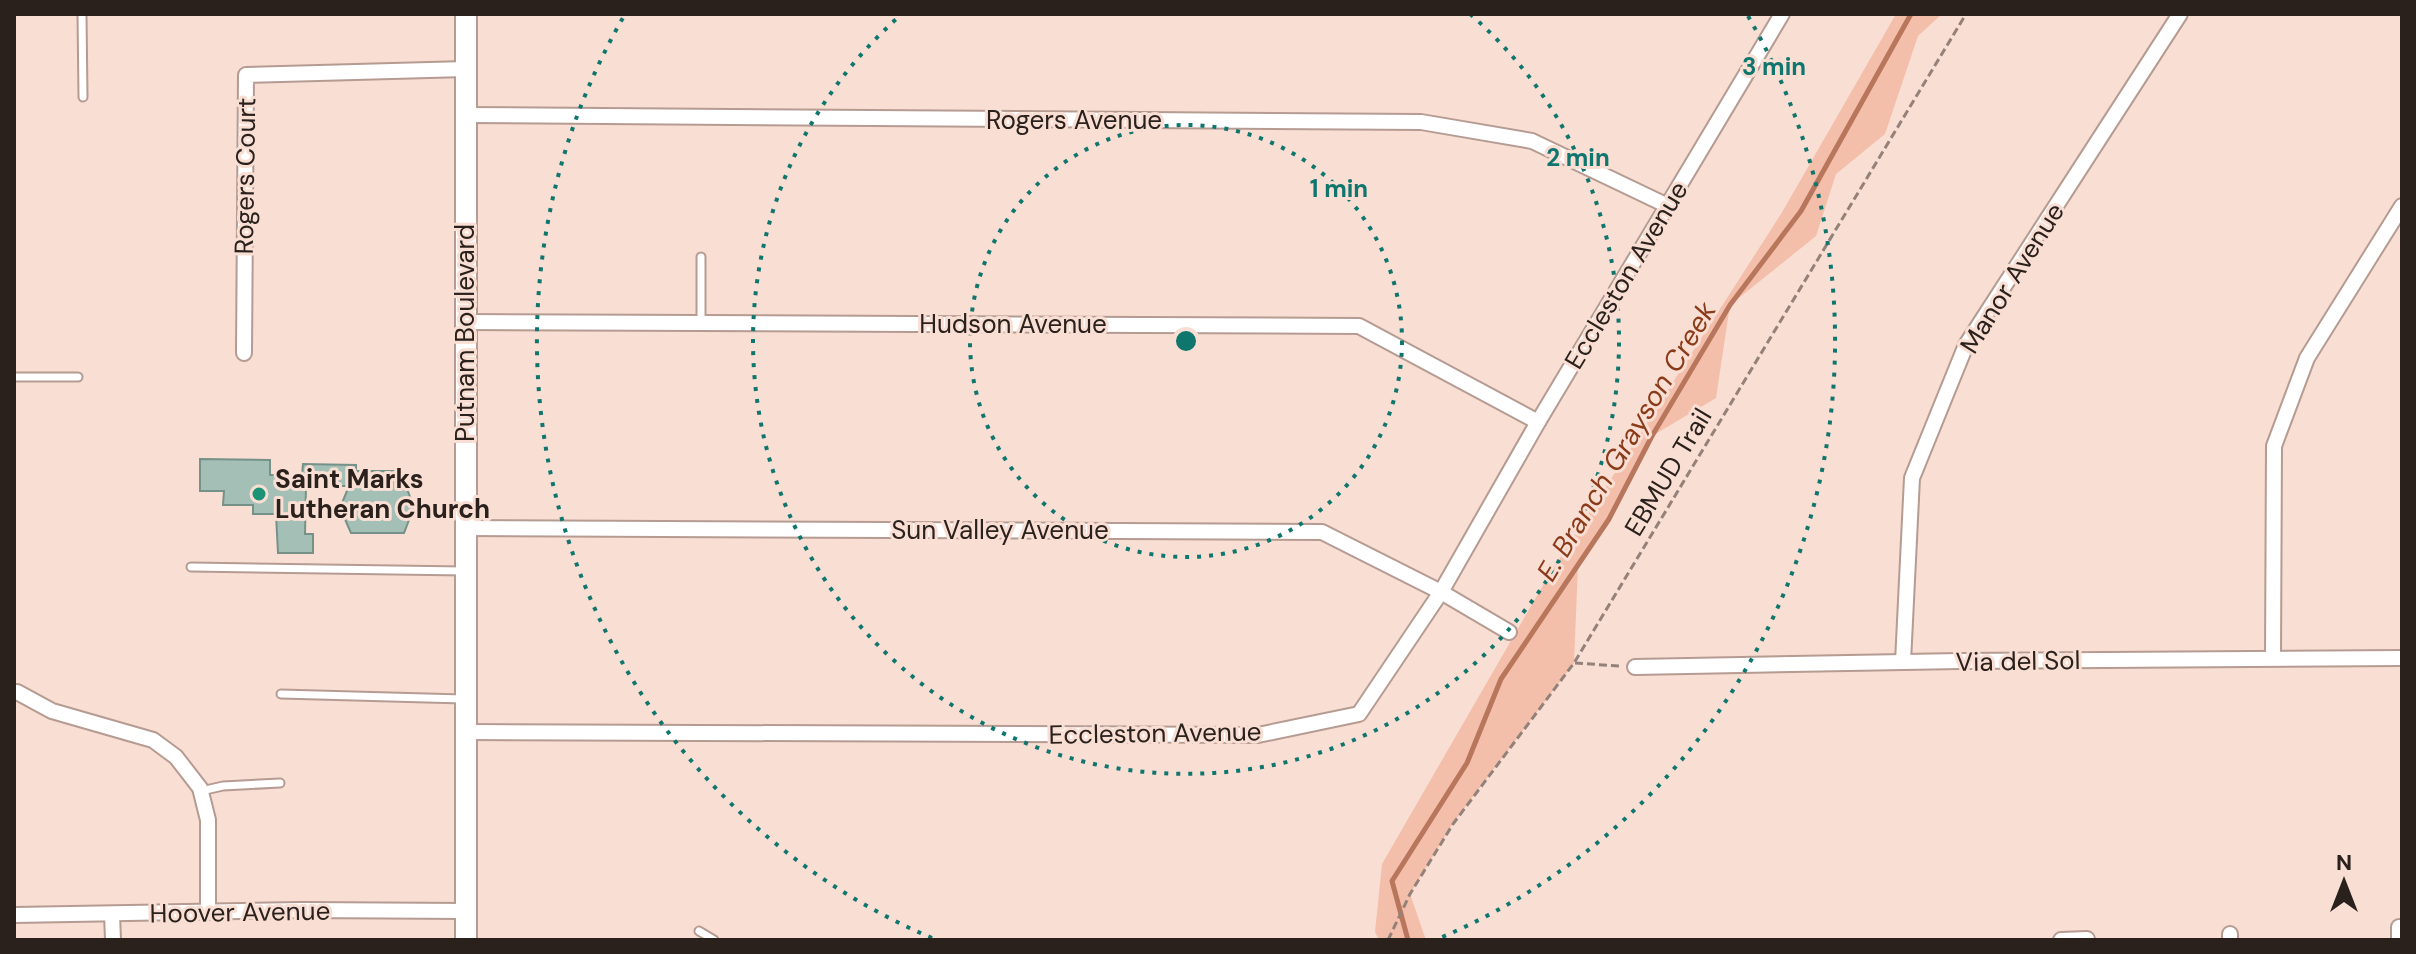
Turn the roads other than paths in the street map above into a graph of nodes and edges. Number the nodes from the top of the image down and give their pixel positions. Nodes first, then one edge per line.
1 (82, 14) edge
2 (466, 14) edge
3 (1782, 14) edge
4 (2180, 14) edge
5 (466, 69) junction
6 (83, 97) dead end
7 (465, 115) junction
8 (1668, 206) junction
9 (2402, 206) edge
10 (701, 257) dead end
11 (465, 322) junction
12 (701, 323) junction
13 (244, 353) dead end
14 (14, 377) edge
15 (78, 377) dead end
16 (1538, 422) junction
17 (466, 528) junction
18 (191, 567) dead end
19 (466, 571) junction
20 (1441, 592) junction
21 (1509, 632) dead end
22 (2273, 658) junction
23 (2402, 658) edge
24 (1903, 662) junction
25 (1635, 667) road end
26 (17, 692) dead end
27 (281, 694) dead end
28 (466, 699) junction
29 (466, 732) junction
30 (280, 783) dead end
31 (201, 791) junction
32 (466, 911) junction
33 (208, 912) junction
34 (112, 914) junction
35 (14, 915) edge
36 (699, 931) dead end
37 (2087, 939) edge
38 (113, 940) edge
39 (466, 940) edge
40 (714, 940) edge
41 (2061, 940) edge

1 - 6 lane
2 - 5 street, Putnam Boulevard
3 - 8 street, Eccleston Avenue
4 - 24 street, Manor Avenue
5 - 7 street, Putnam Boulevard
5 - 13 street, Rogers Court
7 - 8 street, Rogers Avenue
7 - 11 street, Putnam Boulevard
8 - 16 street, Eccleston Avenue
9 - 22 street
10 - 12 lane
11 - 12 street, Hudson Avenue
11 - 17 street, Putnam Boulevard
12 - 16 street, Hudson Avenue
14 - 15 lane
16 - 20 street, Eccleston Avenue
17 - 19 street, Putnam Boulevard
17 - 20 street, Sun Valley Avenue
18 - 19 lane
19 - 28 street, Putnam Boulevard
20 - 21 street, Sun Valley Avenue
20 - 29 street, Eccleston Avenue
22 - 23 street, Via del Sol
22 - 24 street, Via del Sol
24 - 25 street, Via del Sol
26 - 31 street
27 - 28 lane
28 - 29 street, Putnam Boulevard
29 - 32 street, Putnam Boulevard
30 - 31 lane
31 - 33 street
32 - 33 street, Hoover Avenue
32 - 39 street, Putnam Boulevard
33 - 34 street, Hoover Avenue
34 - 35 street, Hoover Avenue
34 - 38 street
36 - 40 lane
37 - 41 street

